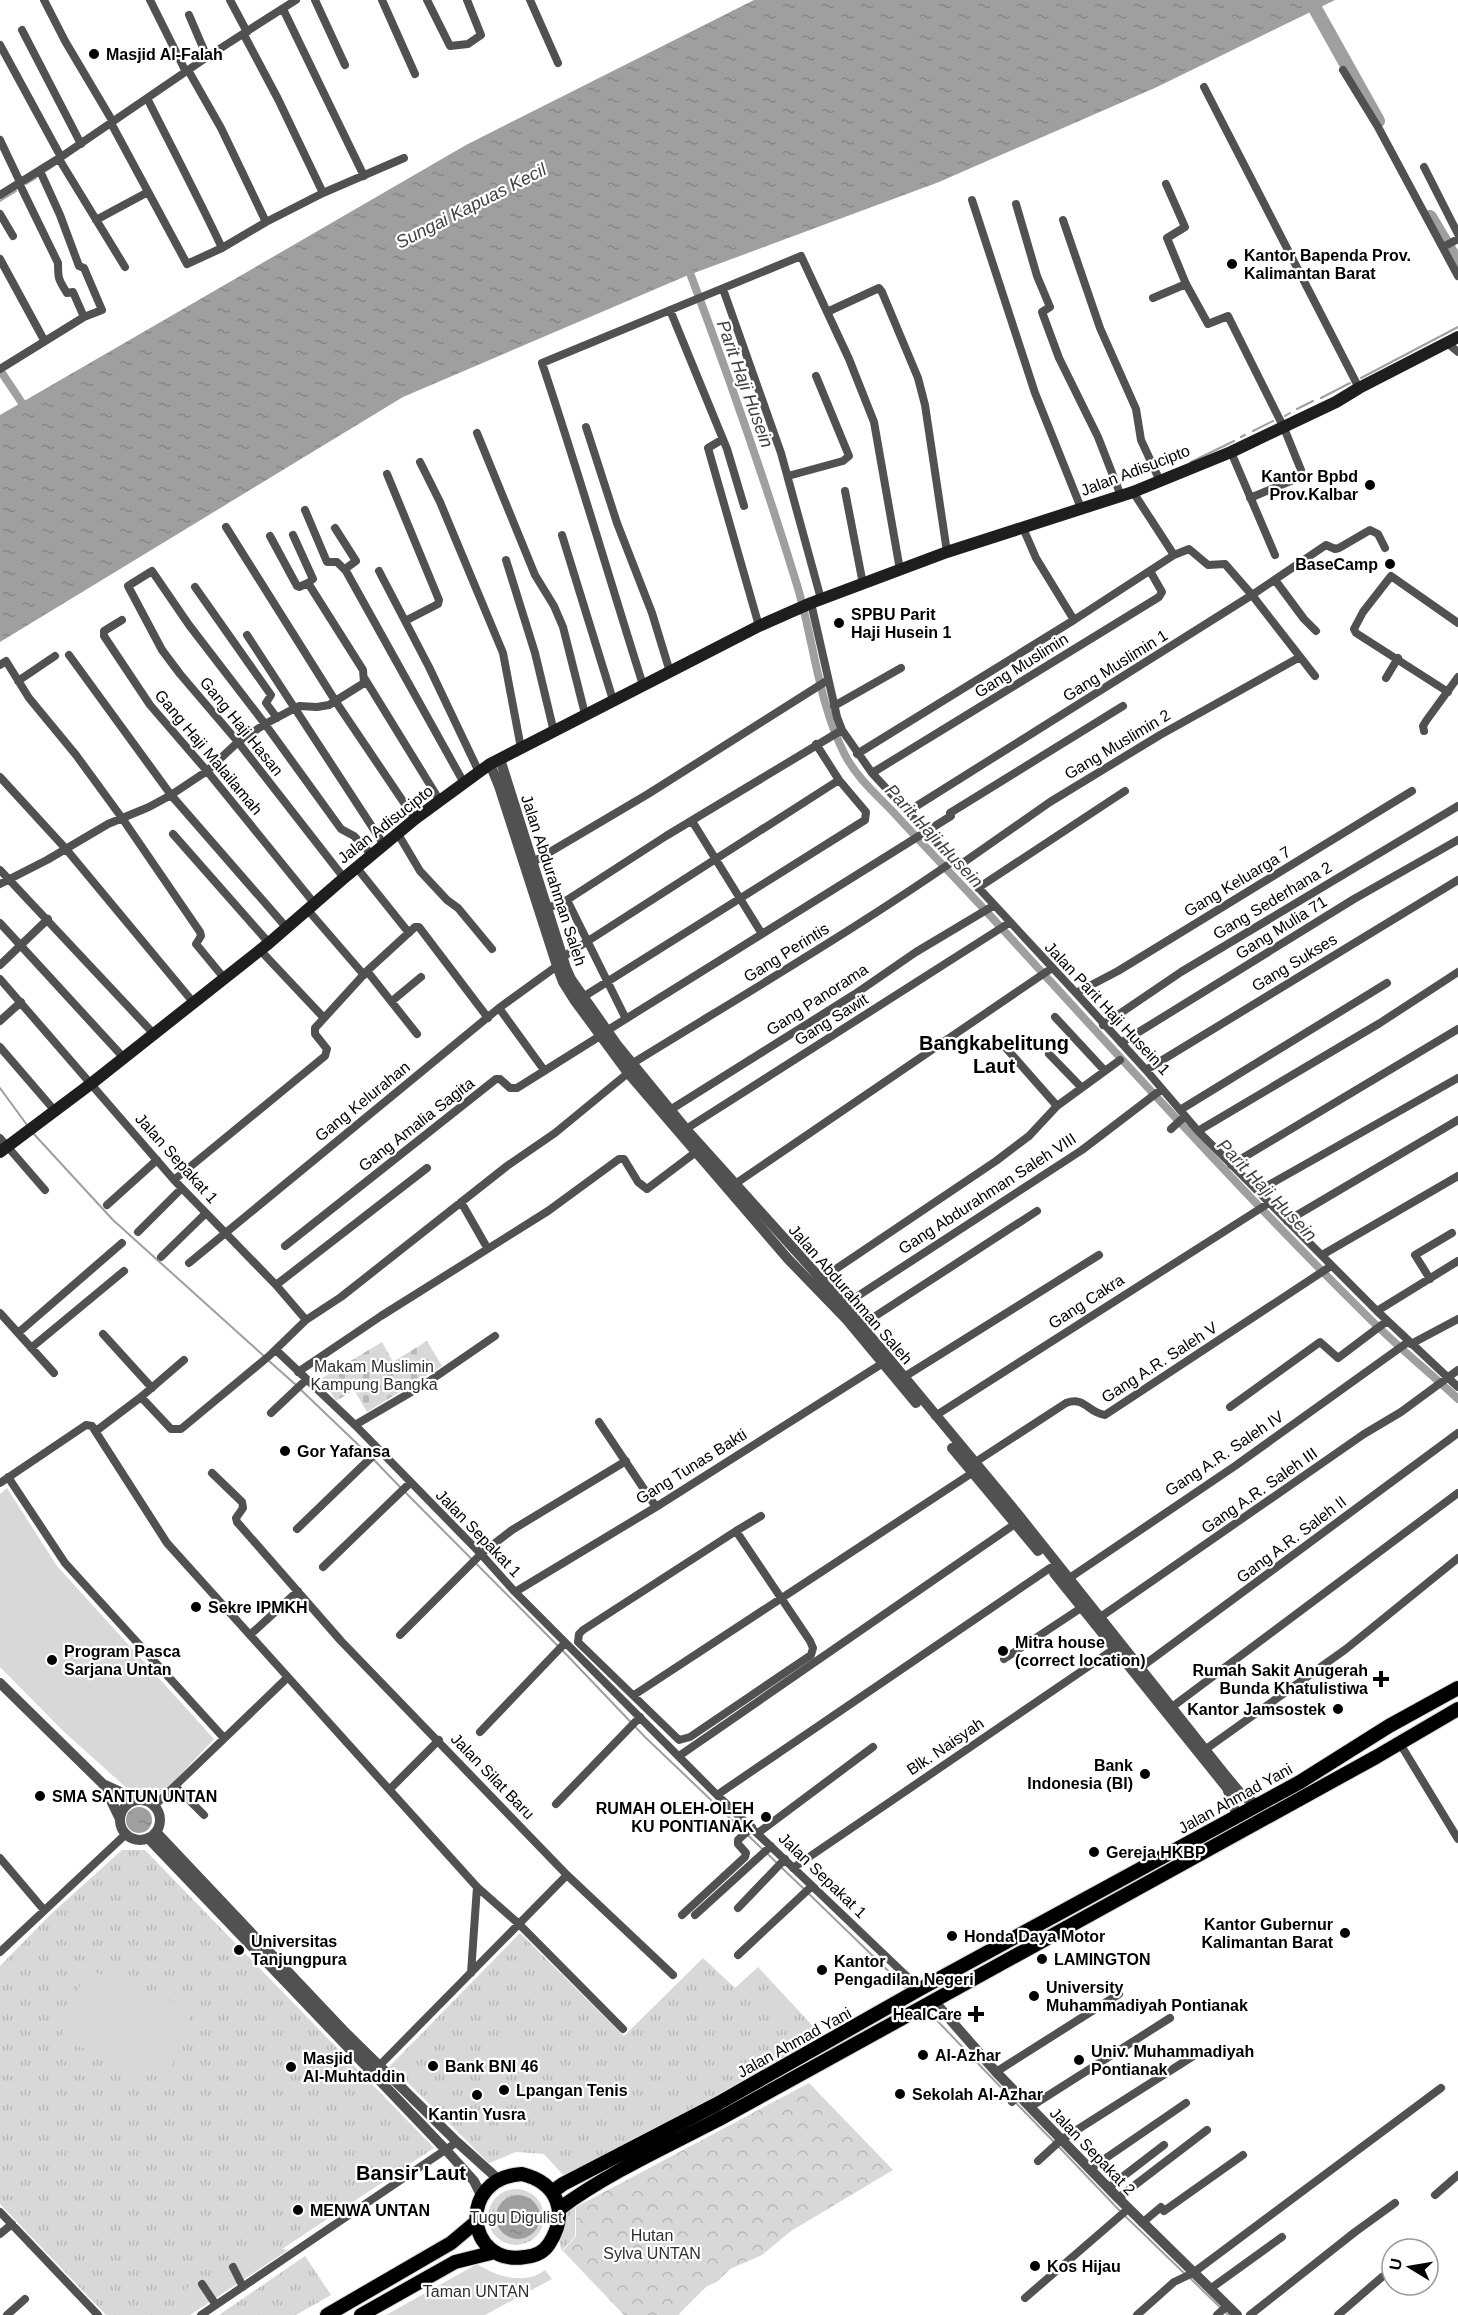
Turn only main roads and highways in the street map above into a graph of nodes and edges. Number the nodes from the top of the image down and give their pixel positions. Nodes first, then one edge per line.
1 (1452, 340) edge
2 (2, 1145) edge
3 (1458, 1688) edge
4 (1444, 1696) junction
5 (1456, 1710) edge
6 (977, 1959) junction
7 (985, 1972) junction
8 (552, 2192) junction
9 (559, 2209) junction
10 (476, 2222) junction
11 (495, 2252) junction
12 (327, 2315) edge
13 (361, 2315) edge

1 - 2 main road, Jalan Adisucipto
3 - 4 highway, Jalan Ahmad Yani
4 - 5 highway
4 - 6 highway, Jalan Ahmad Yani
5 - 7 highway, Jalan Ahmad Yani
6 - 7 highway
6 - 8 highway, Jalan Ahmad Yani
7 - 9 highway, Jalan Ahmad Yani
8 - 9 highway
8 - 10 highway
9 - 11 highway
10 - 11 highway
10 - 12 highway
11 - 13 highway

